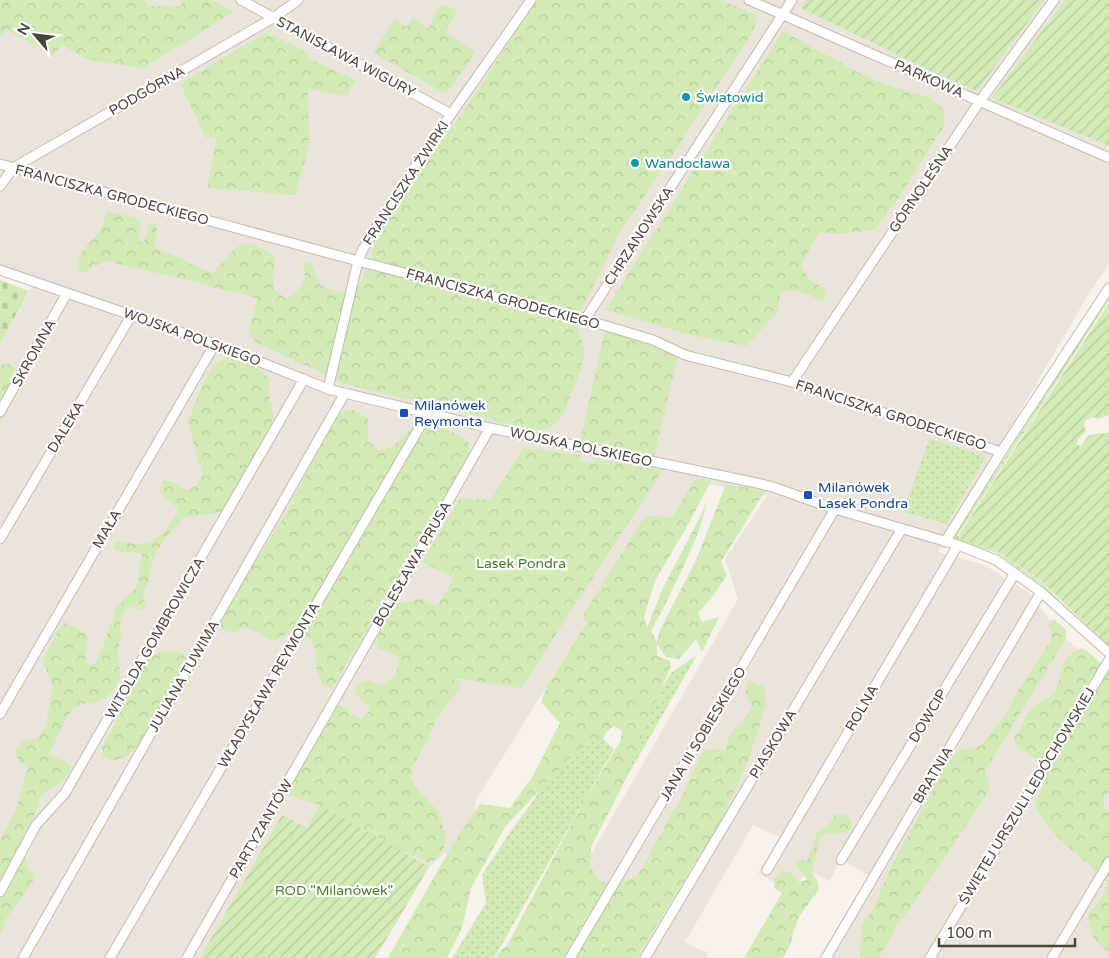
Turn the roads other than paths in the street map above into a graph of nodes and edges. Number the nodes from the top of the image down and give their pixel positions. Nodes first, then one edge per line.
1 (241, 0) edge
2 (298, 0) edge
3 (531, 0) edge
4 (749, 0) edge
5 (792, 0) edge
6 (1054, 0) edge
7 (783, 14) junction
8 (273, 18) junction
9 (980, 101) junction
10 (451, 114) junction
11 (1109, 158) edge
12 (0, 164) edge
13 (13, 168) junction
14 (0, 186) edge
15 (358, 261) junction
16 (0, 270) edge
17 (1109, 288) edge
18 (67, 293) junction
19 (131, 316) junction
20 (584, 321) junction
21 (215, 344) junction
22 (304, 379) junction
23 (792, 382) junction
24 (328, 389) junction
25 (345, 393) junction
26 (0, 412) edge
27 (428, 413) junction
28 (490, 428) junction
29 (1001, 452) junction
30 (834, 509) junction
31 (900, 530) junction
32 (0, 539) edge
33 (945, 542) junction
34 (958, 545) junction
35 (1015, 573) junction
36 (1042, 592) junction
37 (1109, 653) edge
38 (1109, 660) edge
39 (334, 701) joint
40 (0, 714) edge
41 (841, 860) dead end
42 (1109, 862) edge
43 (767, 870) dead end
44 (0, 892) edge
45 (23, 958) edge
46 (110, 958) edge
47 (187, 958) edge
48 (570, 958) edge
49 (645, 958) edge
50 (826, 958) edge
51 (930, 958) edge
52 (1052, 958) edge

1 - 8 street, STANISŁAWA WIGURY
2 - 8 street, PODGÓRNA
3 - 10 street, FRANCISZKA ŻWIRKI
4 - 7 street, PARKOWA
5 - 7 street, CHRZANOWSKA
6 - 9 street, GÓRNOLEŚNA
7 - 9 street, PARKOWA
7 - 20 street, CHRZANOWSKA
8 - 10 street, STANISŁAWA WIGURY
8 - 13 street, PODGÓRNA
9 - 11 street, PARKOWA
9 - 23 street, GÓRNOLEŚNA
10 - 15 street, FRANCISZKA ŻWIRKI
12 - 13 street, FRANCISZKA GRODECKIEGO
13 - 14 street, PODGÓRNA
13 - 15 street, FRANCISZKA GRODECKIEGO
15 - 20 street, FRANCISZKA GRODECKIEGO
15 - 24 street, FRANCISZKA ŻWIRKI
16 - 18 street, WOJSKA POLSKIEGO
17 - 29 street
18 - 19 street, WOJSKA POLSKIEGO
18 - 26 street, SKROMNA
19 - 21 street, WOJSKA POLSKIEGO
19 - 32 street, DALEKA
20 - 23 street, FRANCISZKA GRODECKIEGO
21 - 22 street, WOJSKA POLSKIEGO
21 - 40 street, MAŁA
22 - 24 street, WOJSKA POLSKIEGO
22 - 44 street, WITOLDA GOMBROWICZA
23 - 29 street, FRANCISZKA GRODECKIEGO
24 - 25 street, WOJSKA POLSKIEGO
25 - 27 street, WOJSKA POLSKIEGO
25 - 45 street, JULIANA TUWIMA
27 - 28 street, WOJSKA POLSKIEGO
27 - 46 street, WŁADYSŁAWA REYMONTA
28 - 30 street, WOJSKA POLSKIEGO
28 - 39 street, BOLESŁAWA PRUSA
29 - 33 street
30 - 31 street, WOJSKA POLSKIEGO
30 - 48 street, JANA III SOBIESKIEGO
31 - 33 street, WOJSKA POLSKIEGO
31 - 49 street, PIASKOWA
33 - 34 street, WOJSKA POLSKIEGO
34 - 35 street, WOJSKA POLSKIEGO
34 - 43 street, ROLNA
35 - 36 street, WOJSKA POLSKIEGO
35 - 41 street, DOWCIP
36 - 37 street, WOJSKA POLSKIEGO
36 - 50 street, BRATNIA
38 - 51 street, ŚWIĘTEJ URSZULI LEDÓCHOWSKIEJ
39 - 47 street, PARTYZANTÓW
42 - 52 street

